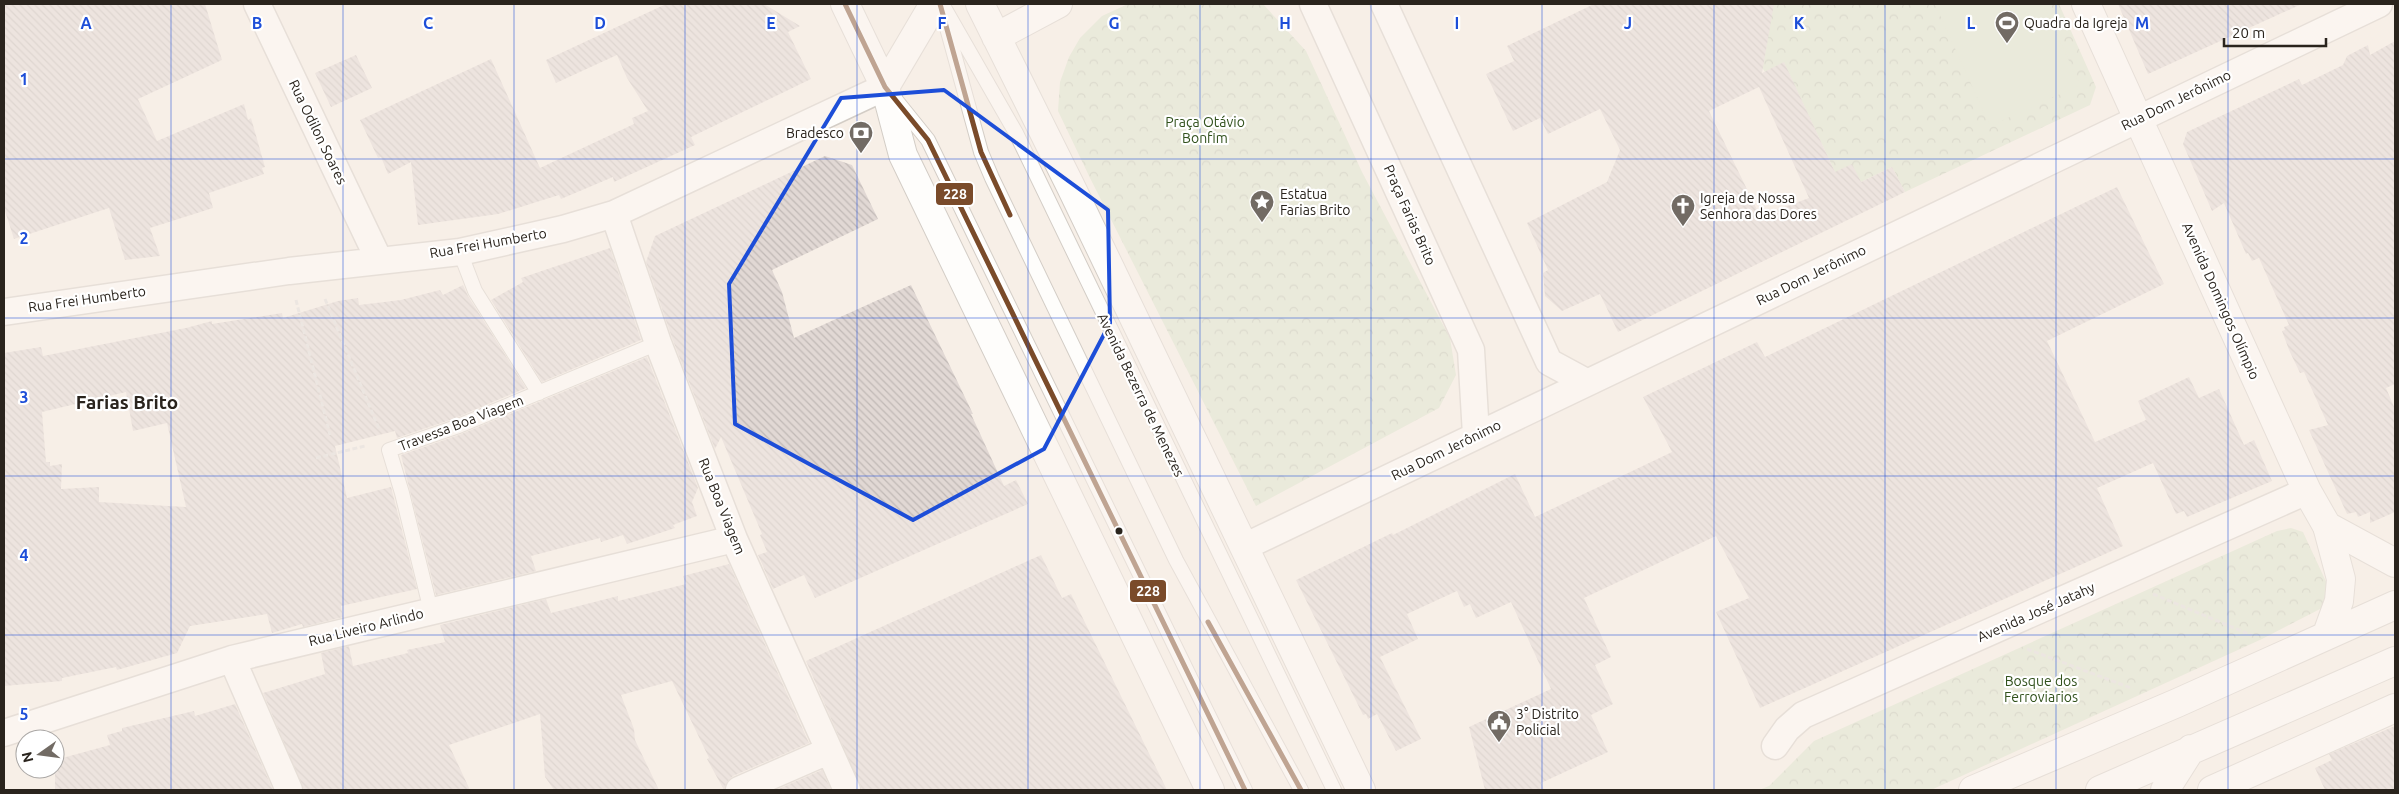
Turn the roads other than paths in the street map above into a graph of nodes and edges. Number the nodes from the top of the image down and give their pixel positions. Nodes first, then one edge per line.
1 (257, 4) edge
2 (845, 4) edge
3 (934, 4) edge
4 (941, 4) edge
5 (980, 4) edge
6 (1058, 4) edge
7 (1313, 4) edge
8 (1384, 4) edge
9 (2086, 4) edge
10 (2378, 4) edge
11 (996, 37) junction
12 (885, 87) junction
13 (2138, 118) junction
14 (614, 214) junction
15 (460, 252) junction
16 (379, 260) junction
17 (4, 312) edge
18 (658, 343) junction
19 (1586, 382) junction
20 (539, 393) junction
21 (1476, 435) junction
22 (2308, 491) junction
23 (2327, 526) junction
24 (734, 539) junction
25 (1244, 546) junction
26 (2395, 563) edge
27 (2395, 605) edge
28 (431, 611) junction
29 (2327, 634) junction
30 (232, 659) junction
31 (2395, 661) edge
32 (2395, 708) edge
33 (4, 733) edge
34 (1776, 746) dead end
35 (2191, 749) junction
36 (828, 751) junction
37 (289, 790) edge
38 (739, 790) edge
39 (846, 790) edge
40 (1210, 790) edge
41 (1245, 790) edge
42 (1302, 790) edge
43 (1334, 790) edge
44 (1361, 790) edge
45 (1973, 790) edge
46 (2100, 790) edge
47 (2165, 790) edge
48 (2212, 790) edge

1 - 16 street, Rua Odilon Soares
2 - 12 main road
3 - 12 main road
4 - 42 lane, Avenida Bezerra de Menezes
4 - 43 lane, Avenida Bezerra de Menezes
5 - 11 main road, Avenida Bezerra de Menezes
6 - 11 main road
7 - 21 street, Praça Farias Brito
8 - 19 street
9 - 13 main road, Avenida Domingos Olímpio
10 - 13 street, Rua Dom Jerônimo
11 - 25 main road, Avenida Bezerra de Menezes
12 - 14 street, Rua Frei Humberto
12 - 40 main road
12 - 41 lane
13 - 19 street, Rua Dom Jerônimo
13 - 22 main road, Avenida Domingos Olímpio
14 - 15 street, Rua Frei Humberto
14 - 18 street, Rua Boa Viagem
15 - 16 street, Rua Frei Humberto
15 - 20 lane
16 - 17 street, Rua Frei Humberto
18 - 20 lane, Travessa Boa Viagem
18 - 24 street, Rua Boa Viagem
19 - 21 street, Rua Dom Jerônimo
20 - 28 lane, Travessa Boa Viagem
21 - 25 street, Rua Dom Jerônimo
22 - 23 main road, Avenida Domingos Olímpio
22 - 34 street, Avenida José Jatahy
23 - 26 main road
23 - 29 main road, Avenida Domingos Olímpio
24 - 28 street, Rua Liveiro Arlindo
24 - 36 street, Rua Boa Viagem
25 - 44 main road, Avenida Bezerra de Menezes
27 - 29 main road
28 - 30 street, Rua Liveiro Arlindo
29 - 45 main road
30 - 33 street, Rua Liveiro Arlindo
30 - 37 street
31 - 35 main road
32 - 48 main road
35 - 46 main road
35 - 47 main road
36 - 38 street
36 - 39 street, Rua Boa Viagem

